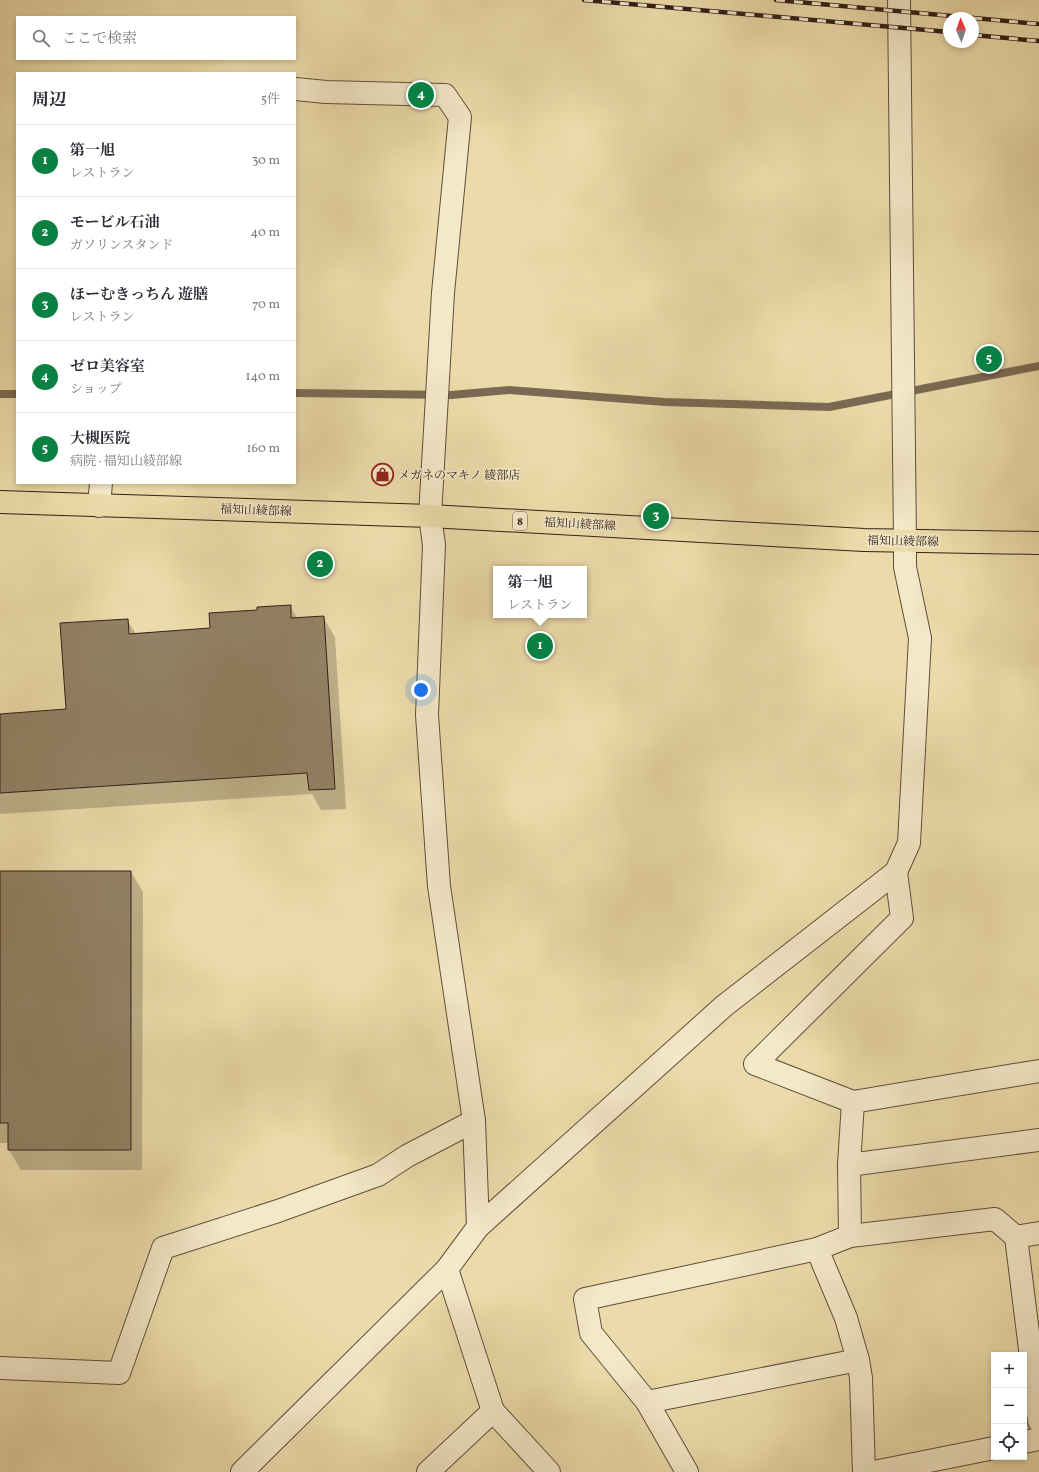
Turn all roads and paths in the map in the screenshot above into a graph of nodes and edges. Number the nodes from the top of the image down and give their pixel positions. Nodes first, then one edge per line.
1 (899, 0) edge
2 (296, 90) edge
3 (101, 484) edge
4 (0, 502) edge
5 (99, 506) junction
6 (430, 516) junction
7 (905, 541) junction
8 (1039, 543) edge
9 (896, 872) junction
10 (1039, 1071) edge
11 (853, 1102) junction
12 (474, 1121) junction
13 (1039, 1140) edge
14 (849, 1165) junction
15 (478, 1228) junction
16 (1039, 1233) edge
17 (850, 1236) junction
18 (1016, 1237) junction
19 (817, 1250) junction
20 (447, 1269) junction
21 (858, 1360) junction
22 (0, 1368) edge
23 (647, 1402) junction
24 (493, 1411) junction
25 (1039, 1421) edge
26 (1039, 1439) edge
27 (1027, 1441) edge
28 (991, 1449) edge
29 (242, 1472) edge
30 (428, 1472) edge
31 (549, 1472) edge
32 (687, 1472) edge
33 (864, 1472) edge
34 (874, 1472) edge

1 - 7 street
2 - 6 street
3 - 5 street
4 - 5 main road, 福知山綾部線 / 8
5 - 6 main road, 福知山綾部線 / 8
6 - 7 main road, 福知山綾部線 / 8
6 - 12 street
7 - 8 main road, 福知山綾部線 / 8
7 - 9 street
9 - 11 street
9 - 15 street
10 - 11 street
11 - 14 street
12 - 15 street
12 - 22 street
13 - 14 street
14 - 17 street
15 - 20 street
16 - 18 street
17 - 18 street
17 - 19 street
18 - 25 street
19 - 21 street
19 - 23 street
20 - 24 street
20 - 29 street
21 - 23 street
21 - 33 street
23 - 32 street
24 - 30 street
24 - 31 street
26 - 27 street
28 - 34 street

